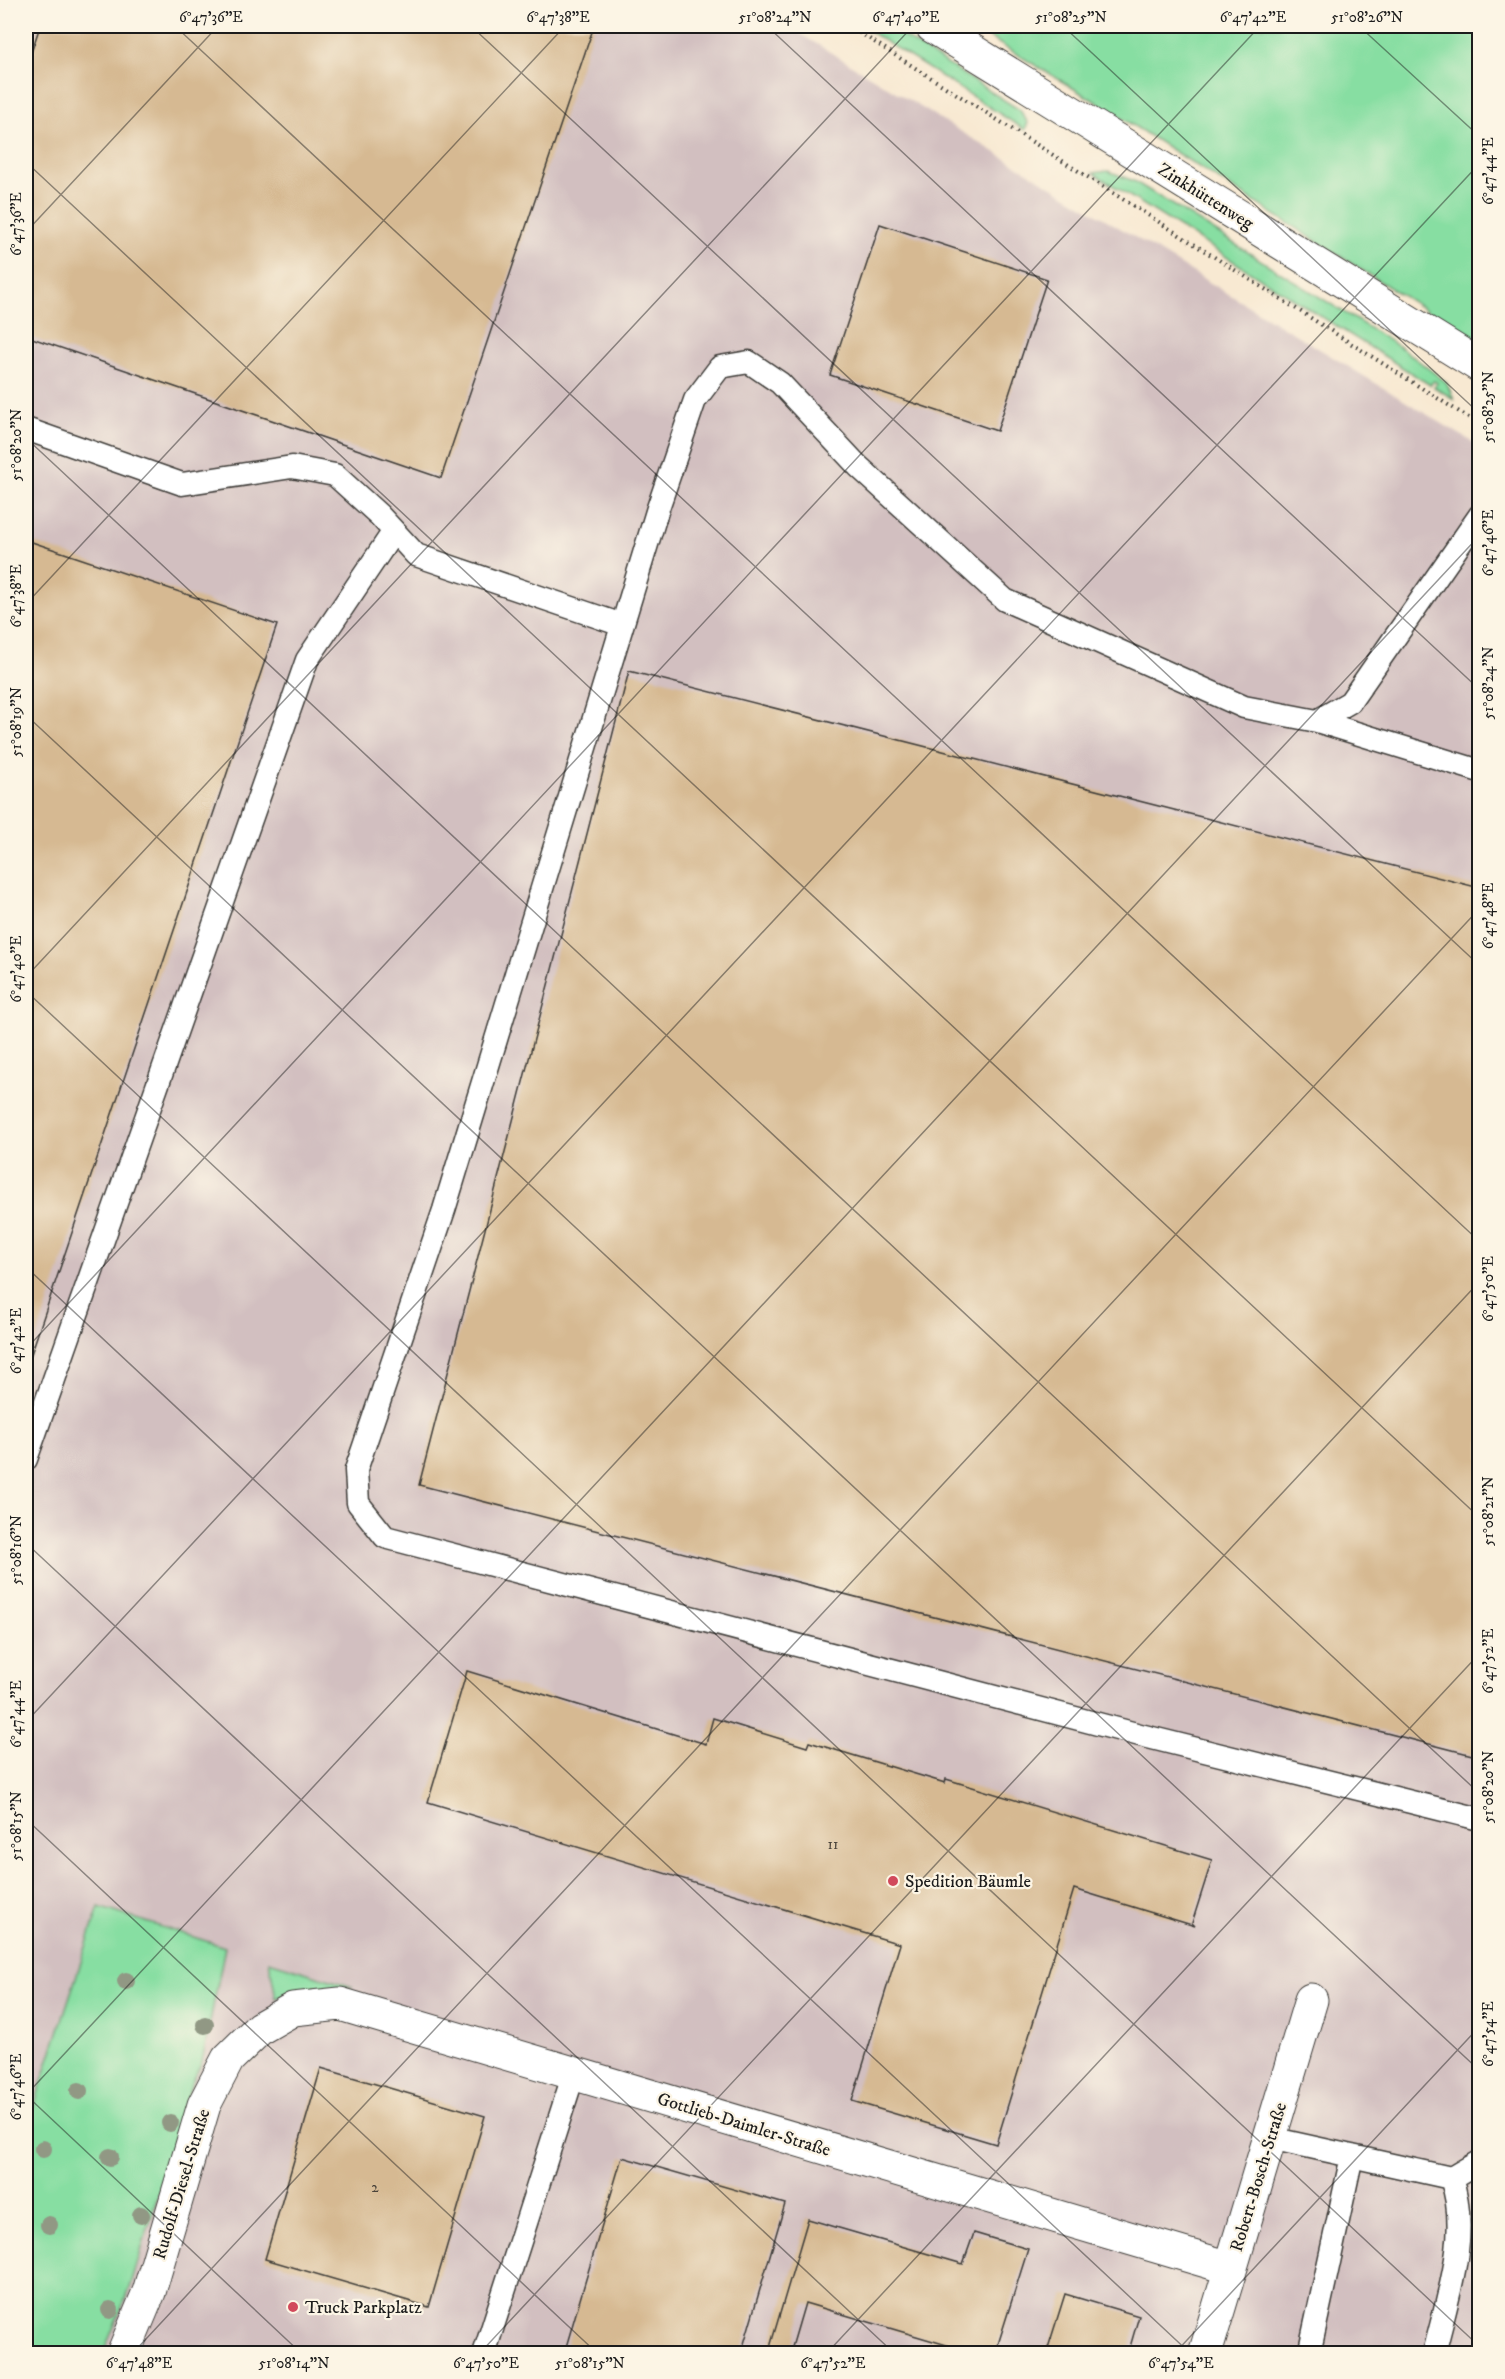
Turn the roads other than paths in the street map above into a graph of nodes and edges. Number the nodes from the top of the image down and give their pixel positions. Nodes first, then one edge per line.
1 (932, 26) edge
2 (1479, 366) edge
3 (26, 429) edge
4 (1479, 515) edge
5 (394, 531) junction
6 (622, 625) junction
7 (1317, 721) junction
8 (1479, 771) edge
9 (26, 1459) edge
10 (1479, 1819) edge
11 (1311, 2000) dead end
12 (260, 2028) joint
13 (574, 2073) junction
14 (1270, 2138) junction
15 (1352, 2156) junction
16 (1479, 2161) edge
17 (1451, 2178) junction
18 (1230, 2268) junction
19 (123, 2354) edge
20 (484, 2354) edge
21 (1205, 2354) edge
22 (1308, 2354) edge
23 (1434, 2354) edge

1 - 2 street, Zinkhüttenweg
3 - 5 lane
4 - 7 lane
5 - 6 lane
5 - 9 lane
6 - 7 lane
6 - 10 lane
7 - 8 lane
11 - 14 street, Robert-Bosch-Straße
12 - 13 street, Gottlieb-Daimler-Straße
12 - 19 street, Rudolf-Diesel-Straße
13 - 18 street, Gottlieb-Daimler-Straße
13 - 20 lane
14 - 15 lane
14 - 18 street, Robert-Bosch-Straße
15 - 17 lane
15 - 22 lane
16 - 17 lane
17 - 23 lane
18 - 21 street, Robert-Bosch-Straße

